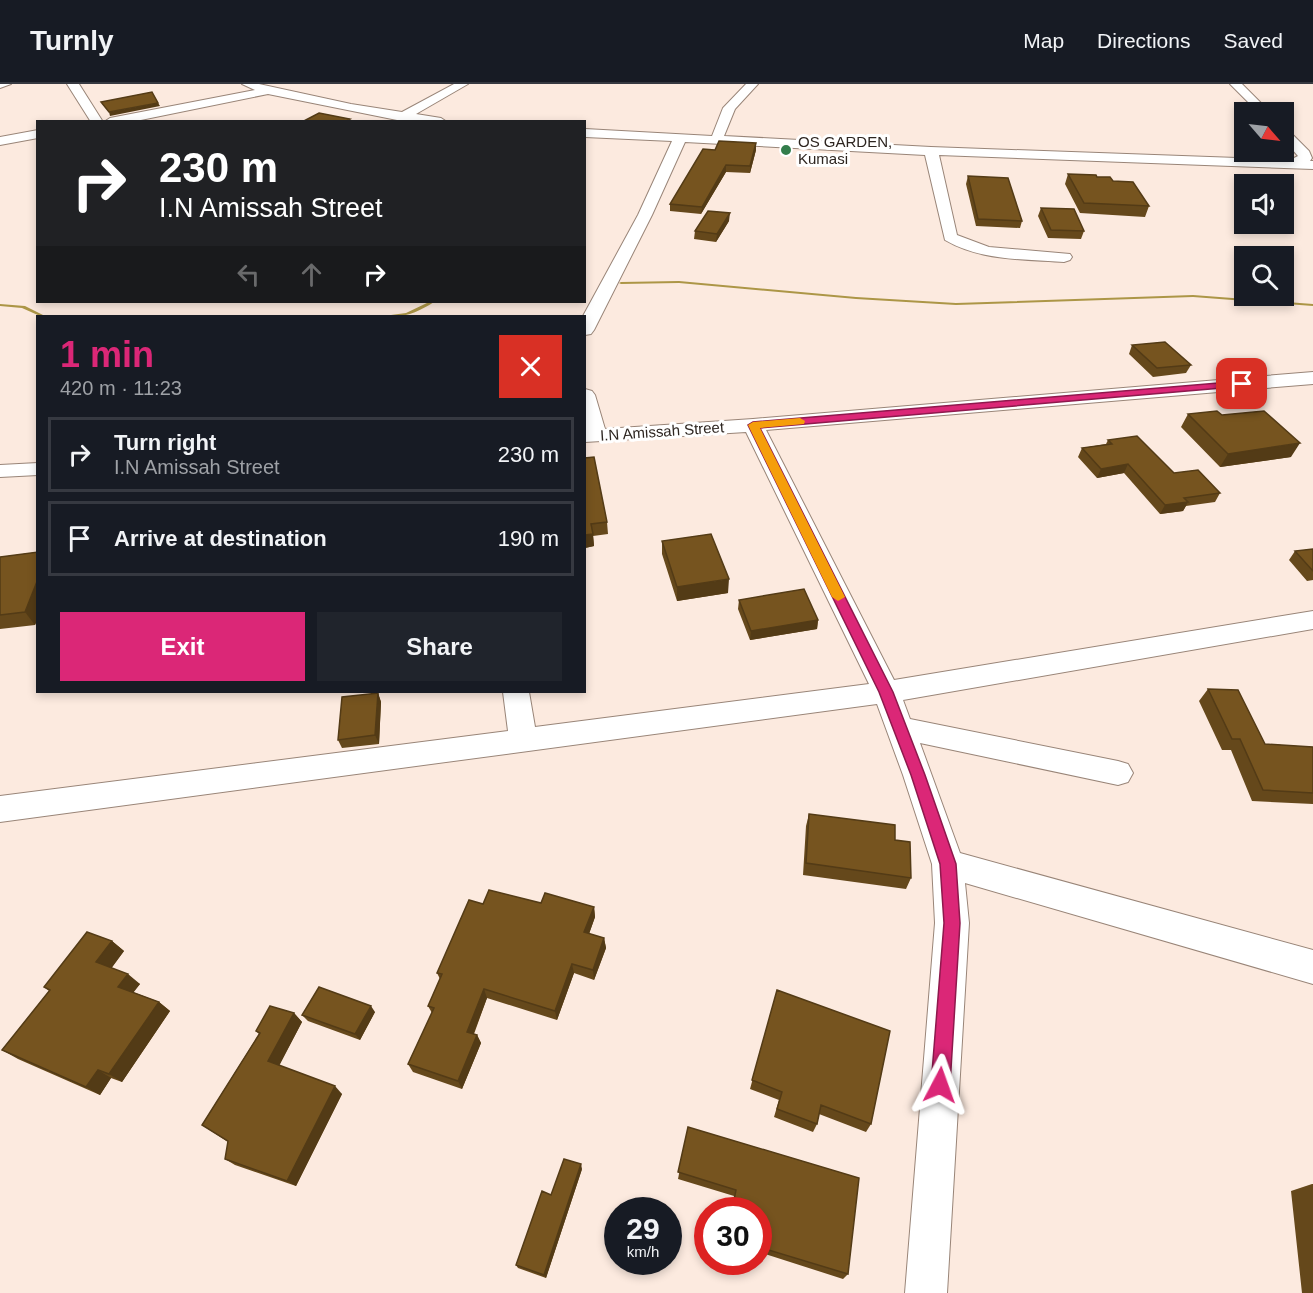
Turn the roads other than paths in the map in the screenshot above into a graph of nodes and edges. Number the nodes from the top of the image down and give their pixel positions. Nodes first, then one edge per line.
1 (5, 84) edge
2 (73, 84) edge
3 (248, 84) edge
4 (462, 84) edge
5 (752, 84) edge
6 (1228, 84) edge
7 (1236, 84) edge
8 (0, 85) edge
9 (268, 91) junction
10 (1254, 102) edge
11 (402, 117) junction
12 (96, 120) edge
13 (120, 120) edge
14 (425, 120) edge
15 (586, 133) edge
16 (36, 135) edge
17 (680, 139) junction
18 (0, 141) edge
19 (716, 141) junction
20 (1294, 143) edge
21 (931, 151) junction
22 (1306, 162) edge
23 (1064, 256) dead end
24 (586, 328) edge
25 (1313, 378) edge
26 (586, 402) edge
27 (753, 425) junction
28 (591, 436) edge
29 (36, 469) edge
30 (0, 471) edge
31 (1313, 620) edge
32 (886, 692) junction
33 (516, 693) edge
34 (900, 728) junction
35 (523, 740) junction
36 (1118, 773) dead end
37 (0, 809) edge
38 (948, 864) junction
39 (1313, 966) edge
40 (926, 1293) edge

1 - 8 street
2 - 12 street
3 - 9 street
4 - 11 street
5 - 19 street
6 - 7 street
7 - 10 street
9 - 11 street
9 - 13 street
11 - 14 street
15 - 17 street
16 - 18 street
17 - 19 street
17 - 24 street
19 - 21 street
20 - 22 street
21 - 22 street
21 - 23 street
25 - 27 street, I.N Amissah Street
26 - 28 street
27 - 28 street, I.N Amissah Street
27 - 32 street
29 - 30 street
31 - 32 street
32 - 34 street
32 - 35 street
33 - 35 street
34 - 36 street
34 - 38 street
35 - 37 street
38 - 39 street
38 - 40 street

